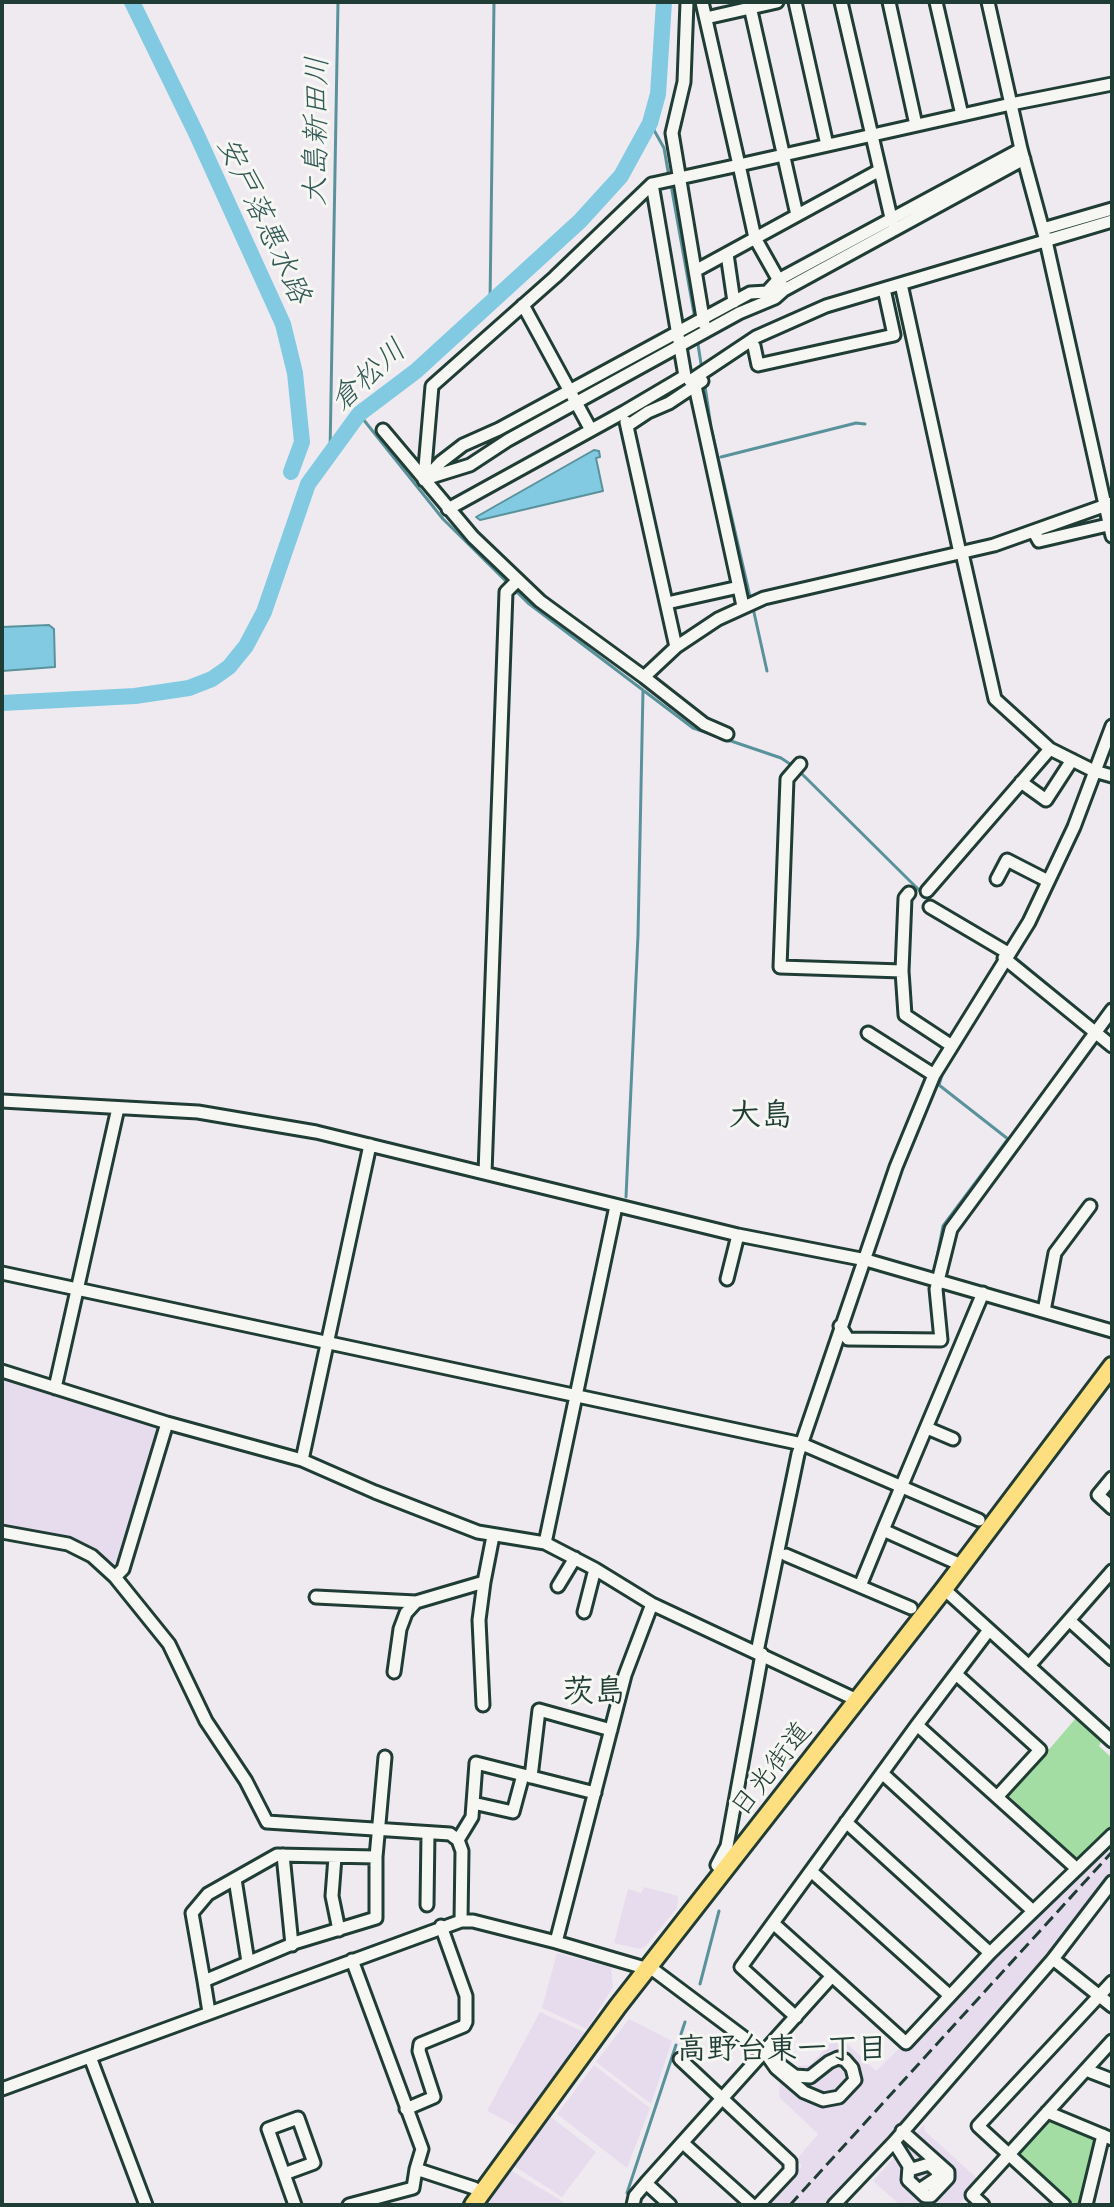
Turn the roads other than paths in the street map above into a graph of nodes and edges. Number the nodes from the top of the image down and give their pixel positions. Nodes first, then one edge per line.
1 (687, 2) edge
2 (702, 2) edge
3 (777, 2) edge
4 (795, 2) edge
5 (841, 2) edge
6 (889, 2) edge
7 (936, 2) edge
8 (988, 2) edge
9 (750, 5) edge
10 (706, 18) junction
11 (1112, 84) edge
12 (1011, 104) junction
13 (962, 115) junction
14 (916, 125) junction
15 (872, 135) junction
16 (827, 145) junction
17 (1023, 154) junction
18 (784, 155) junction
19 (739, 165) junction
20 (880, 170) junction
21 (678, 178) junction
22 (652, 184) junction
23 (1112, 209) edge
24 (797, 215) junction
25 (1112, 221) edge
26 (892, 224) junction
27 (1044, 235) junction
28 (755, 238) junction
29 (727, 254) junction
30 (695, 271) junction
31 (901, 284) junction
32 (781, 285) junction
33 (885, 292) junction
34 (750, 293) junction
35 (734, 302) junction
36 (523, 305) junction
37 (758, 307) junction
38 (703, 319) junction
39 (706, 332) junction
40 (677, 333) junction
41 (754, 346) junction
42 (679, 348) junction
43 (690, 381) junction
44 (570, 391) junction
45 (577, 403) junction
46 (624, 412) junction
47 (627, 426) junction
48 (383, 430) dead end
49 (591, 430) junction
50 (424, 480) junction
51 (1108, 503) edge
52 (448, 509) junction
53 (1111, 528) edge
54 (1034, 532) junction
55 (961, 553) junction
56 (518, 580) junction
57 (739, 587) junction
58 (667, 603) junction
59 (743, 606) junction
60 (676, 647) junction
61 (644, 677) junction
62 (1112, 726) edge
63 (727, 734) dead end
64 (1050, 749) junction
65 (1072, 760) junction
66 (800, 764) dead end
67 (1094, 771) junction
68 (1112, 776) edge
69 (1021, 782) junction
70 (997, 879) dead end
71 (1048, 881) junction
72 (927, 891) dead end
73 (909, 893) dead end
74 (930, 907) dead end
75 (1006, 955) junction
76 (902, 971) junction
77 (1112, 1010) edge
78 (1095, 1032) junction
79 (868, 1033) dead end
80 (952, 1046) junction
81 (1112, 1046) edge
82 (934, 1075) junction
83 (2, 1101) edge
84 (118, 1108) junction
85 (370, 1145) junction
86 (485, 1173) junction
87 (616, 1206) junction
88 (1090, 1206) dead end
89 (738, 1235) junction
90 (866, 1260) junction
91 (2, 1273) edge
92 (727, 1279) dead end
93 (938, 1280) junction
94 (79, 1290) junction
95 (983, 1293) junction
96 (1044, 1311) junction
97 (840, 1326) junction
98 (1112, 1331) edge
99 (326, 1342) junction
100 (1112, 1366) edge
101 (2, 1371) edge
102 (55, 1388) junction
103 (577, 1396) junction
104 (167, 1423) junction
105 (927, 1428) junction
106 (953, 1439) dead end
107 (802, 1444) junction
108 (302, 1460) junction
109 (1112, 1478) edge
110 (902, 1488) junction
111 (1112, 1508) edge
112 (979, 1520) dead end
113 (883, 1530) junction
114 (2, 1532) edge
115 (493, 1536) junction
116 (545, 1543) junction
117 (786, 1555) dead end
118 (575, 1558) junction
119 (961, 1565) junction
120 (595, 1569) junction
121 (115, 1577) junction
122 (1110, 1577) edge
123 (484, 1582) junction
124 (558, 1586) dead end
125 (860, 1586) junction
126 (944, 1589) junction
127 (316, 1597) dead end
128 (416, 1602) junction
129 (652, 1604) junction
130 (911, 1608) dead end
131 (584, 1612) dead end
132 (1070, 1621) junction
133 (989, 1630) junction
134 (759, 1653) junction
135 (1112, 1659) edge
136 (1029, 1666) junction
137 (394, 1672) dead end
138 (956, 1674) junction
139 (857, 1700) junction
140 (483, 1705) dead end
141 (917, 1725) junction
142 (611, 1730) junction
143 (1112, 1741) edge
144 (385, 1757) dead end
145 (882, 1773) junction
146 (527, 1776) junction
147 (595, 1793) junction
148 (997, 1797) junction
149 (473, 1803) junction
150 (846, 1822) junction
151 (380, 1829) junction
152 (428, 1833) junction
153 (1112, 1835) edge
154 (458, 1840) junction
155 (283, 1855) junction
156 (335, 1857) junction
157 (376, 1857) junction
158 (1077, 1869) junction
159 (811, 1871) junction
160 (724, 1872) junction
161 (235, 1879) junction
162 (1112, 1882) edge
163 (427, 1905) dead end
164 (1033, 1911) junction
165 (461, 1921) junction
166 (773, 1923) junction
167 (441, 1926) junction
168 (339, 1930) junction
169 (556, 1942) junction
170 (292, 1945) junction
171 (990, 1953) junction
172 (1053, 1959) junction
173 (352, 1960) junction
174 (248, 1962) junction
175 (648, 1968) junction
176 (832, 1976) junction
177 (204, 1981) junction
178 (1112, 1982) edge
179 (949, 1995) junction
180 (1100, 1996) junction
181 (1112, 2006) edge
182 (209, 2012) junction
183 (796, 2017) junction
184 (1112, 2041) edge
185 (766, 2056) junction
186 (90, 2057) junction
187 (680, 2059) dead end
188 (1086, 2070) junction
189 (815, 2075) junction
190 (1112, 2080) edge
191 (2, 2089) edge
192 (815, 2098) junction
193 (723, 2099) junction
194 (406, 2109) junction
195 (1047, 2112) junction
196 (902, 2131) junction
197 (1107, 2137) edge
198 (894, 2142) junction
199 (683, 2143) junction
200 (928, 2154) junction
201 (1009, 2155) junction
202 (909, 2168) junction
203 (416, 2169) junction
204 (284, 2174) junction
205 (646, 2183) junction
206 (919, 2190) junction
207 (477, 2199) edge
208 (146, 2205) edge
209 (295, 2205) edge
210 (349, 2205) edge
211 (633, 2205) edge
212 (670, 2205) edge
213 (752, 2205) edge
214 (758, 2205) edge
215 (834, 2205) edge
216 (983, 2205) edge
217 (1064, 2205) edge
218 (1086, 2205) edge

1 - 21 street
2 - 10 street
3 - 9 street
4 - 16 street
5 - 15 street
6 - 14 street
7 - 13 street
8 - 12 street
9 - 10 street
9 - 18 street
10 - 19 street
11 - 12 street
12 - 13 street
12 - 17 street
13 - 14 street
14 - 15 street
15 - 16 street
15 - 20 street
16 - 18 street
17 - 26 street
17 - 27 street
18 - 19 street
18 - 24 street
19 - 21 street
19 - 28 street
20 - 24 street
20 - 26 street
21 - 22 street
21 - 30 street
22 - 36 street
22 - 40 street
23 - 27 street
24 - 28 street
25 - 27 street
26 - 32 street
27 - 31 street
27 - 51 street
28 - 29 street
28 - 32 street
29 - 30 street
29 - 35 street
30 - 38 street
31 - 33 street
31 - 55 street
32 - 34 street
32 - 37 street
33 - 41 street
33 - 41 street
33 - 43 street
34 - 35 street
34 - 37 street
35 - 38 street
36 - 44 street
36 - 50 street
37 - 39 street
38 - 39 street
38 - 40 street
39 - 42 street
40 - 42 street
40 - 44 street
41 - 43 street
42 - 43 street
42 - 45 street
43 - 46 street
43 - 47 street
43 - 57 street
44 - 45 street
44 - 50 street
45 - 49 street
45 - 50 street
46 - 47 street
46 - 49 street
47 - 58 street
48 - 50 street
49 - 52 street
50 - 52 street
51 - 53 street
51 - 54 street
52 - 56 street
53 - 54 street
54 - 55 street
55 - 59 street
55 - 64 street
56 - 61 street
56 - 86 street
57 - 58 street
57 - 59 street
58 - 60 street
59 - 60 street
60 - 61 street
61 - 63 street
62 - 67 street
64 - 65 street
64 - 69 street
65 - 67 street
65 - 69 street
66 - 76 street
67 - 68 street
67 - 71 street
69 - 72 street
70 - 71 street
71 - 75 street
73 - 76 street
74 - 75 street
75 - 78 street
75 - 80 street
76 - 80 street
77 - 78 street
78 - 81 street
78 - 93 street
79 - 82 street
80 - 82 street
82 - 90 street
83 - 84 street
84 - 85 street
84 - 94 street
85 - 86 street
85 - 99 street
86 - 87 street
87 - 89 street
87 - 103 street
88 - 96 street
89 - 90 street
89 - 92 street
90 - 93 street
90 - 97 street
91 - 94 street
93 - 95 street
93 - 97 street
94 - 99 street
94 - 102 street
95 - 96 street
95 - 105 street
96 - 98 street
97 - 107 street
99 - 103 street
99 - 108 street
100 - 119 highway, 日光街道
101 - 102 street
102 - 104 street
103 - 107 street
103 - 116 street
104 - 108 street
104 - 121 street
105 - 106 street
105 - 110 street
107 - 110 street
107 - 134 street
108 - 115 street
109 - 111 street
110 - 112 street
110 - 113 street
113 - 119 street
113 - 125 street
114 - 121 street
115 - 116 street
115 - 123 street
116 - 118 street
117 - 125 street
118 - 120 street
118 - 124 street
119 - 126 highway, 日光街道
120 - 129 street
120 - 131 street
121 - 151 street
122 - 132 street
123 - 128 street
123 - 140 street
125 - 130 street
126 - 133 street
126 - 139 highway, 日光街道
127 - 128 street
128 - 137 street
129 - 134 street
129 - 142 street
132 - 135 street
132 - 136 street
133 - 136 street
133 - 138 street
134 - 139 street
134 - 160 street
136 - 143 street
138 - 141 street
138 - 148 street
139 - 160 highway, 日光街道
141 - 145 street
141 - 148 street
142 - 146 street
142 - 147 street
144 - 151 street
145 - 150 street
145 - 164 street
146 - 147 street
146 - 149 street
146 - 149 street
147 - 169 street
148 - 158 street
149 - 154 street
150 - 159 street
150 - 171 street
151 - 152 street
151 - 157 street
152 - 154 street
152 - 163 street
153 - 158 street
154 - 165 street
155 - 156 street
155 - 161 street
155 - 170 street
156 - 157 street
156 - 168 street
157 - 168 street
158 - 164 street
159 - 166 street
159 - 179 street
160 - 175 highway, 日光街道
161 - 174 street
161 - 177 street
162 - 172 street
164 - 171 street
165 - 167 street
165 - 169 street
166 - 176 street
166 - 183 street
167 - 173 street
167 - 194 street
168 - 170 street
169 - 175 street
170 - 174 street
171 - 179 street
172 - 180 street
172 - 196 street
173 - 182 street
173 - 194 street
174 - 177 street
175 - 185 street
175 - 207 highway, 日光街道
176 - 179 street
176 - 183 street
177 - 182 street
178 - 180 street
180 - 181 street
180 - 201 street
182 - 186 street
183 - 185 street
184 - 188 street
185 - 189 street
185 - 192 street
185 - 193 street
186 - 191 street
186 - 208 street
187 - 193 street
188 - 190 street
188 - 195 street
189 - 192 street
189 - 192 street
193 - 199 street
193 - 214 street
194 - 203 street
195 - 197 street
195 - 201 street
196 - 198 street
196 - 200 street
197 - 218 street
198 - 202 street
198 - 215 street
199 - 205 street
199 - 213 street
200 - 202 street
200 - 206 street
201 - 216 street
201 - 217 street
202 - 206 street
202 - 206 street
203 - 207 street
203 - 210 street
204 - 204 street
204 - 209 street
205 - 211 street
205 - 212 street

